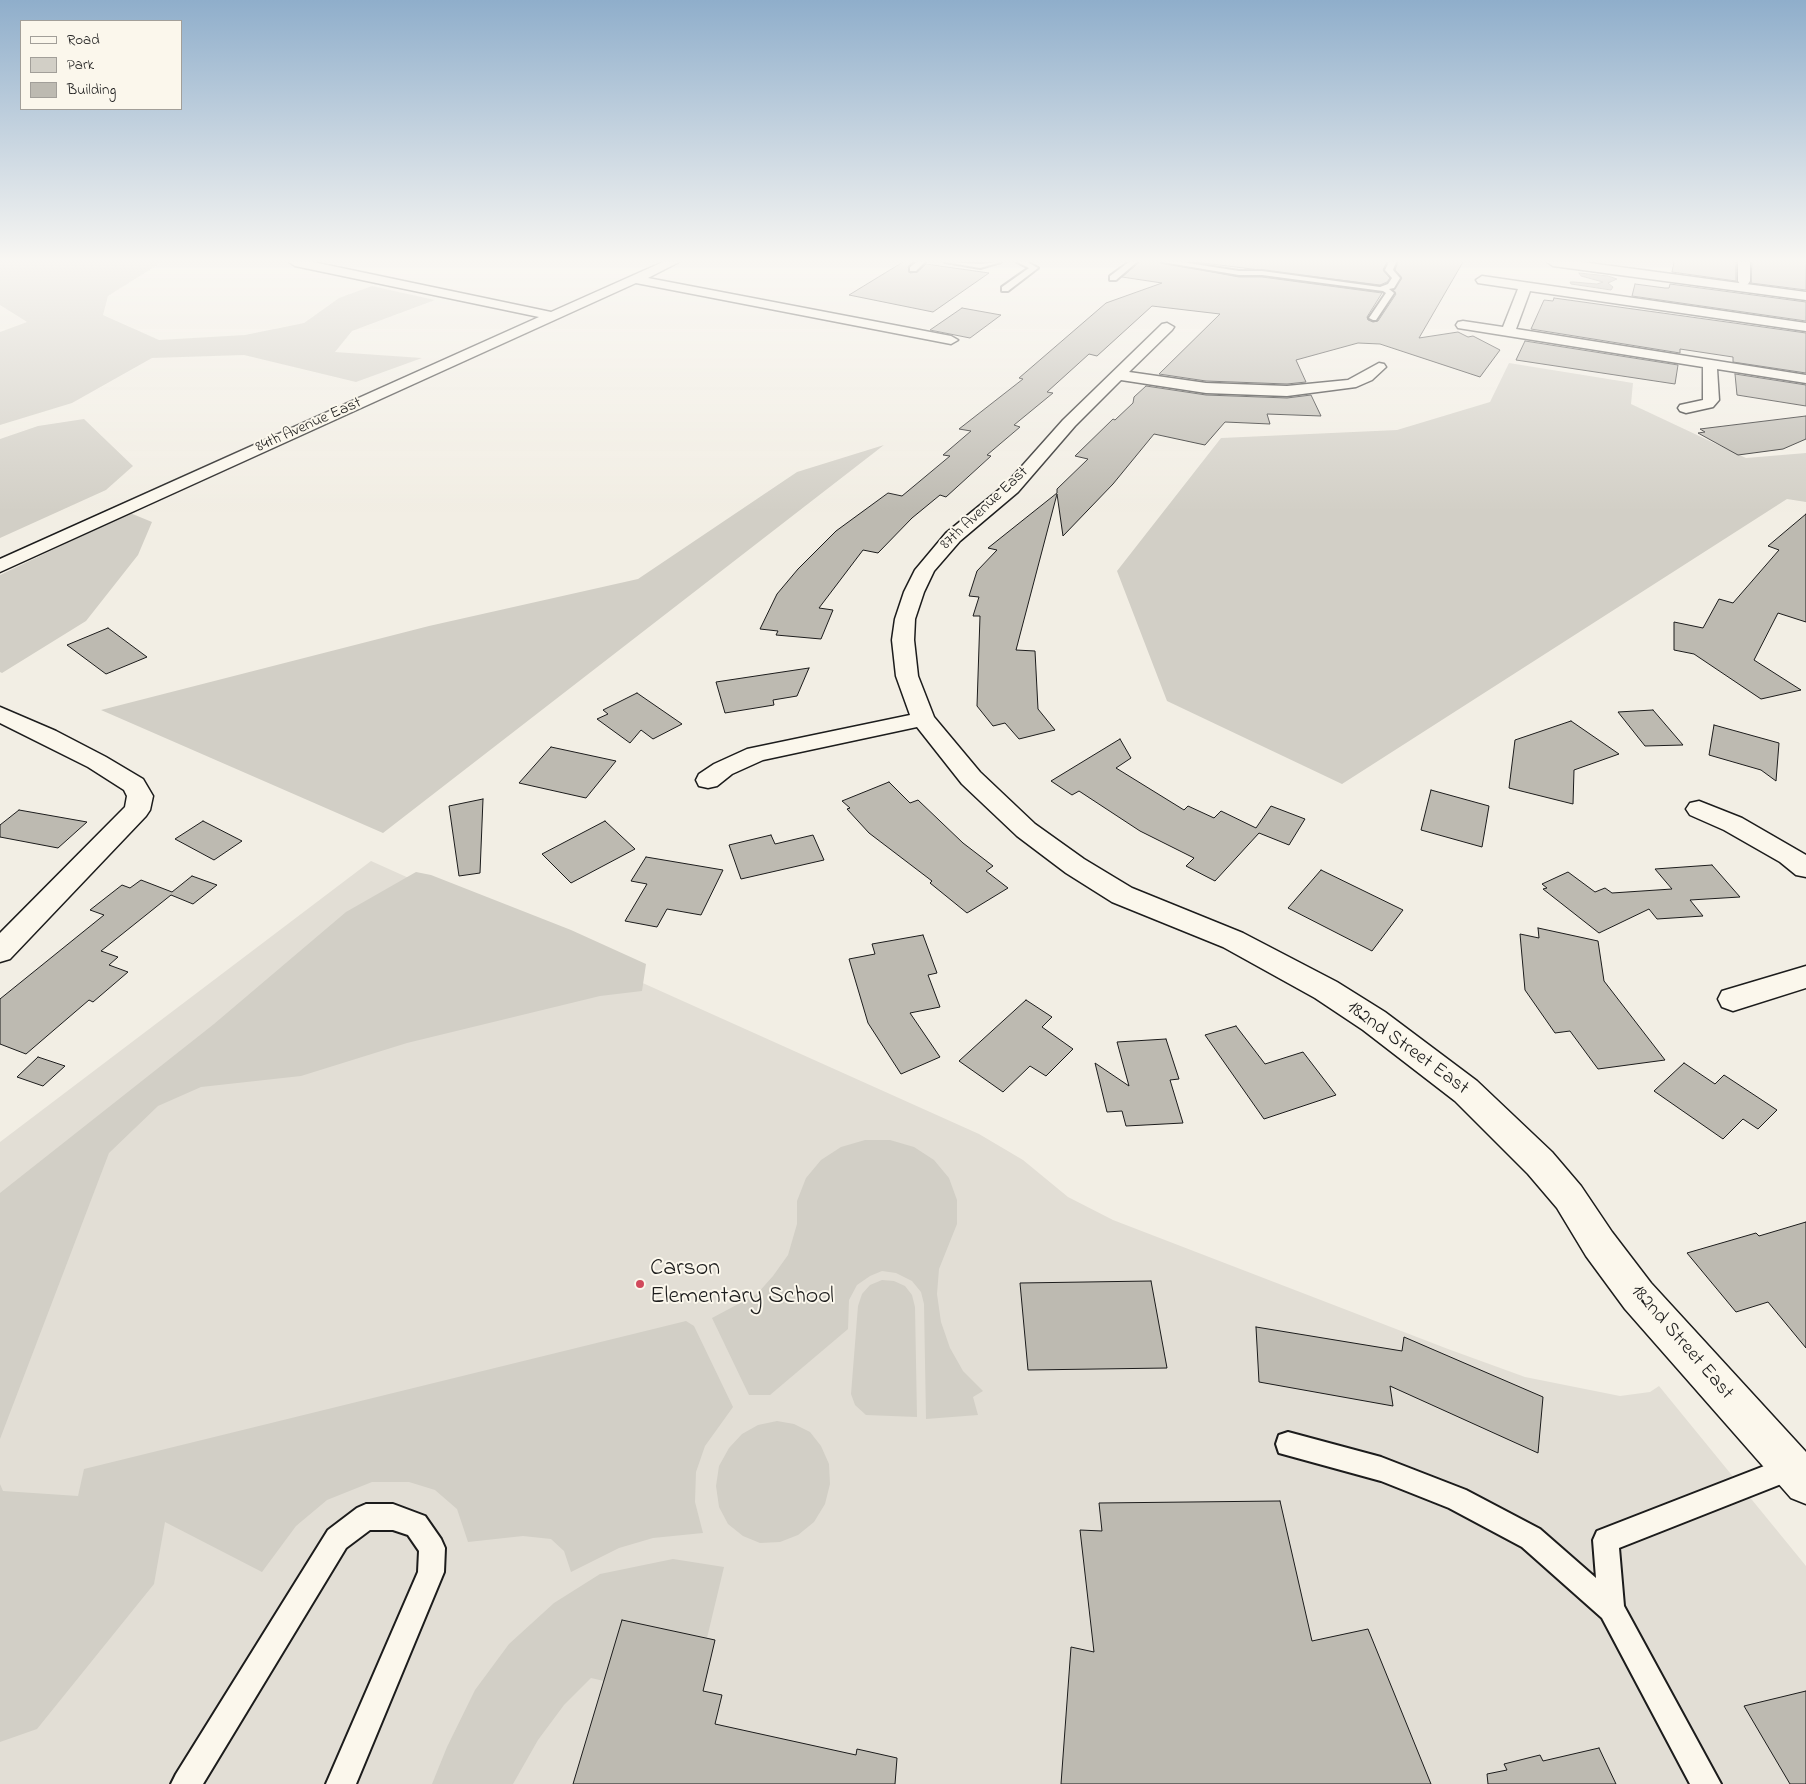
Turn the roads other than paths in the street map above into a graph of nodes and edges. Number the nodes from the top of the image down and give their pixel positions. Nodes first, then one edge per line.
1 (487, 345) edge
2 (1148, 345) edge
3 (1592, 345) edge
4 (1710, 364) junction
5 (1379, 366) dead end
6 (1117, 375) junction
7 (1806, 379) edge
8 (1686, 408) dead end
9 (0, 566) edge
10 (0, 714) edge
11 (923, 719) junction
12 (708, 780) dead end
13 (1699, 809) dead end
14 (1806, 868) edge
15 (0, 951) edge
16 (1806, 977) edge
17 (1734, 999) dead end
18 (1288, 1444) dead end
19 (1801, 1471) edge
20 (1610, 1609) junction
21 (186, 1784) edge
22 (341, 1784) edge
23 (1706, 1784) edge

1 - 9 street, 84th Avenue East
2 - 6 street, 87th Avenue East
3 - 4 street
4 - 7 street
4 - 8 street
5 - 6 street
6 - 11 street, 87th Avenue East
10 - 15 street
11 - 12 street
11 - 19 street, 182nd Street East
13 - 14 street
16 - 17 street
18 - 20 lane
19 - 20 lane
20 - 23 lane
21 - 22 lane

